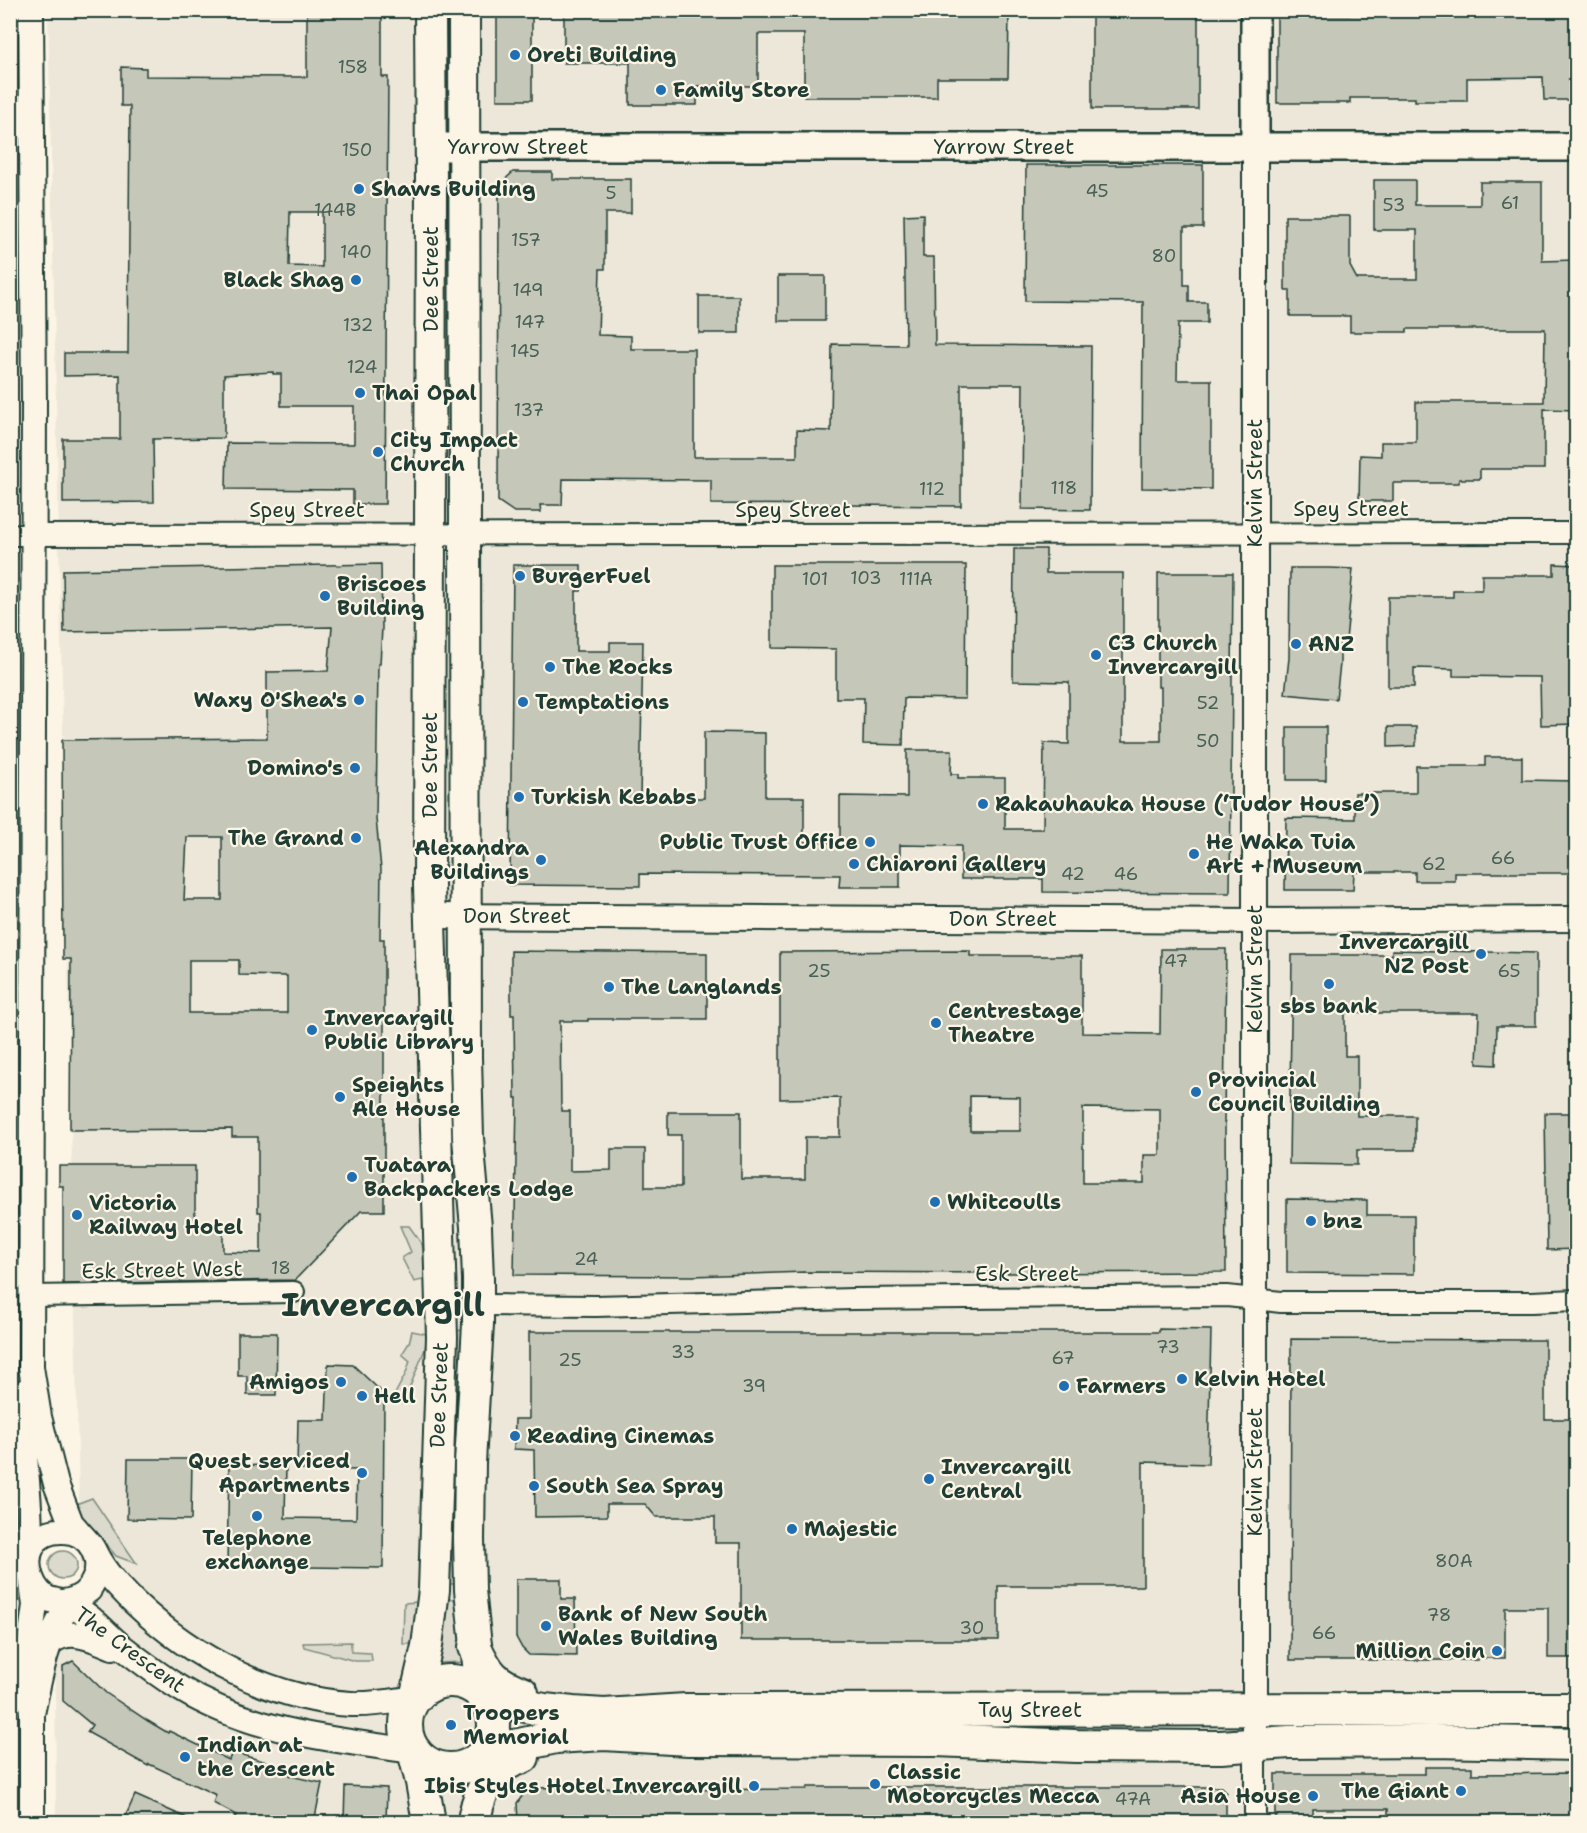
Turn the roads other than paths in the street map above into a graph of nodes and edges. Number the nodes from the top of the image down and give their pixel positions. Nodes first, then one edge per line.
1 (31, 10) edge
2 (430, 10) edge
3 (464, 10) edge
4 (1255, 10) edge
5 (431, 147) junction
6 (1255, 147) junction
7 (1576, 147) edge
8 (465, 148) junction
9 (430, 533) junction
10 (1255, 533) junction
11 (1576, 533) edge
12 (22, 534) edge
13 (465, 534) junction
14 (430, 916) junction
15 (467, 916) junction
16 (1576, 919) edge
17 (1255, 921) junction
18 (294, 1292) dead end
19 (31, 1296) junction
20 (1255, 1300) junction
21 (1576, 1300) edge
22 (478, 1305) junction
23 (30, 1367) junction
24 (90, 1546) junction
25 (28, 1556) junction
26 (32, 1584) junction
27 (62, 1603) junction
28 (51, 1642) junction
29 (475, 1647) junction
30 (134, 1657) junction
31 (484, 1697) junction
32 (415, 1698) junction
33 (1576, 1709) edge
34 (1255, 1710) junction
35 (32, 1714) junction
36 (687, 1725) junction
37 (1255, 1744) junction
38 (1576, 1744) edge
39 (414, 1751) junction
40 (486, 1752) junction
41 (475, 1819) edge
42 (32, 1822) edge
43 (429, 1822) edge
44 (1255, 1822) edge

1 - 12 street
2 - 5 main road, Dee Street
3 - 8 main road, Dee Street
4 - 6 main road, Kelvin Street
5 - 8 main road, Yarrow Street
5 - 9 main road, Dee Street
6 - 7 main road, Yarrow Street
6 - 8 main road, Yarrow Street
6 - 10 street, Kelvin Street
8 - 13 main road, Dee Street
9 - 12 street, Spey Street
9 - 13 street, Spey Street
9 - 14 main road, Dee Street
10 - 11 street, Spey Street
10 - 13 street, Spey Street
10 - 17 street, Kelvin Street
12 - 19 street
13 - 15 main road, Dee Street
14 - 15 street, Don Street
14 - 32 main road, Dee Street
15 - 17 street, Don Street
15 - 22 main road, Dee Street
16 - 17 street, Don Street
17 - 20 street, Kelvin Street
18 - 19 street, Esk Street West
19 - 23 street
20 - 21 street, Esk Street
20 - 22 street, Esk Street
20 - 34 street, Kelvin Street
22 - 29 main road, Dee Street
23 - 24 street, The Crescent
23 - 25 street
24 - 25 street
24 - 27 street
24 - 32 street, The Crescent
25 - 26 street
26 - 27 street
26 - 35 street
27 - 28 street
27 - 30 street, The Crescent
28 - 30 street
28 - 35 street
29 - 31 main road, Dee Street
29 - 36 highway
30 - 39 street, The Crescent
31 - 32 highway
31 - 36 highway, Tay Street
31 - 40 highway
32 - 39 highway
33 - 34 highway, Tay Street
34 - 36 highway, Tay Street
34 - 37 street, Kelvin Street
35 - 42 street
36 - 37 highway, Tay Street
36 - 40 highway, Tay Street
36 - 41 highway
37 - 38 highway, Tay Street
37 - 44 street
39 - 40 highway
39 - 43 highway
40 - 41 highway

